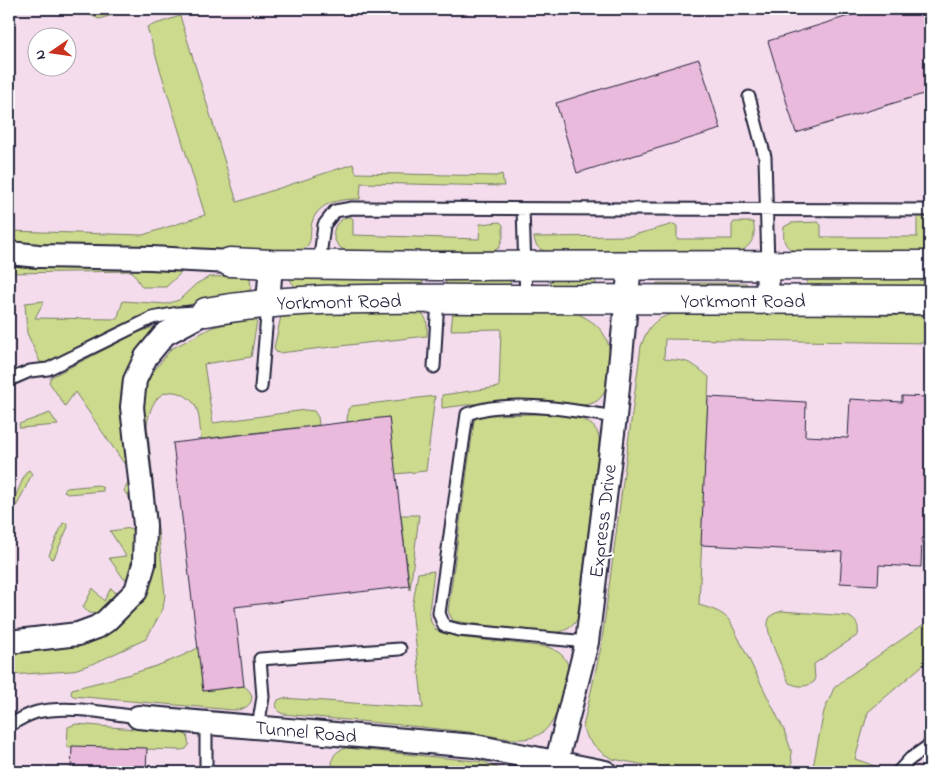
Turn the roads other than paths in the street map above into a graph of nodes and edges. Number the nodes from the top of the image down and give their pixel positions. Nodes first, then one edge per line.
1 (748, 97) dead end
2 (523, 209) junction
3 (767, 210) junction
4 (930, 210) edge
5 (9, 253) edge
6 (230, 262) joint
7 (271, 264) junction
8 (319, 265) junction
9 (525, 265) junction
10 (630, 265) junction
11 (768, 265) junction
12 (439, 266) junction
13 (930, 266) edge
14 (438, 299) junction
15 (526, 299) junction
16 (627, 300) junction
17 (767, 300) junction
18 (930, 300) edge
19 (268, 302) junction
20 (206, 312) junction
21 (434, 367) dead end
22 (9, 380) edge
23 (261, 387) dead end
24 (615, 416) junction
25 (9, 642) edge
26 (587, 642) junction
27 (400, 649) dead end
28 (138, 716) joint
29 (206, 722) junction
30 (9, 726) edge
31 (258, 727) junction
32 (930, 745) edge
33 (556, 768) edge
34 (206, 772) edge
35 (605, 772) edge
36 (898, 772) edge

1 - 3 lane
2 - 3 lane
2 - 8 lane
2 - 9 lane
3 - 4 lane
3 - 11 lane
5 - 6 street, Yorkmont Road
6 - 7 street, Yorkmont Road
7 - 8 street, Yorkmont Road
7 - 19 street
8 - 12 street, Yorkmont Road
9 - 10 street, Yorkmont Road
9 - 12 street, Yorkmont Road
9 - 15 lane
10 - 11 street, Yorkmont Road
10 - 16 street, Express Drive
11 - 13 street, Yorkmont Road
11 - 17 street
12 - 14 street
14 - 15 street, Yorkmont Road
14 - 19 street, Yorkmont Road
14 - 21 lane
15 - 16 street, Yorkmont Road
16 - 17 street, Yorkmont Road
16 - 24 street, Express Drive
17 - 18 street, Yorkmont Road
19 - 20 street, Yorkmont Road
19 - 23 lane
20 - 22 lane
20 - 25 street, Yorkmont Road
24 - 26 street, Express Drive
24 - 26 lane
26 - 33 street, Express Drive
27 - 31 lane
28 - 29 street, Tunnel Road
28 - 30 lane, Tunnel Road
29 - 31 street, Tunnel Road
29 - 34 lane
31 - 33 street, Tunnel Road
32 - 36 lane
33 - 35 street, Tunnel Road

